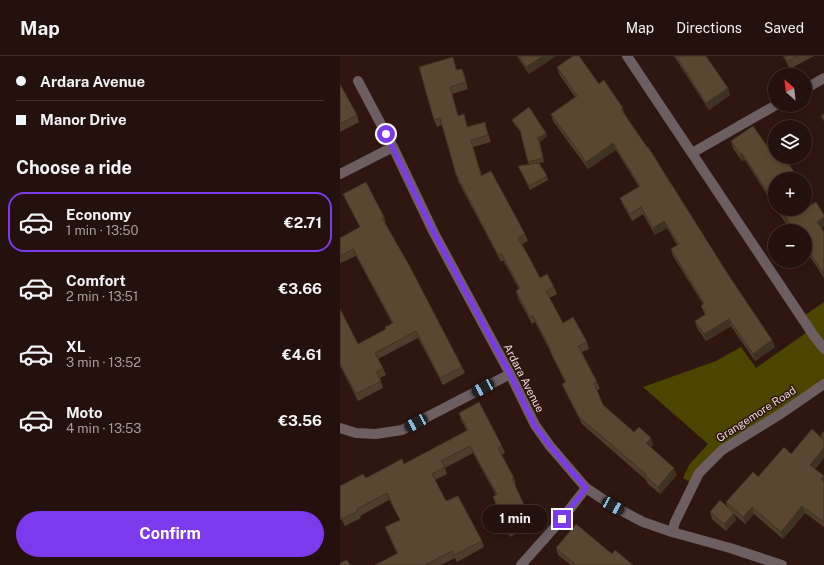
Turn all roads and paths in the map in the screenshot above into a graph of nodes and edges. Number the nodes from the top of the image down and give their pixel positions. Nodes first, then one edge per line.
1 (626, 56) edge
2 (824, 78) edge
3 (358, 81) dead end
4 (812, 85) edge
5 (768, 110) edge
6 (393, 147) junction
7 (692, 153) junction
8 (340, 174) edge
9 (824, 349) edge
10 (510, 374) junction
11 (824, 384) edge
12 (340, 428) edge
13 (586, 488) junction
14 (672, 532) junction
15 (521, 565) edge
16 (782, 565) edge

1 - 7 street
2 - 4 street
3 - 6 street, Ardara Avenue
5 - 7 street
6 - 8 street
6 - 10 street, Ardara Avenue
7 - 9 street
10 - 12 street
10 - 13 street, Ardara Avenue
11 - 14 street, Grangemore Road
13 - 14 street, Ardara Avenue
13 - 15 street
14 - 16 street, Ardara Avenue

